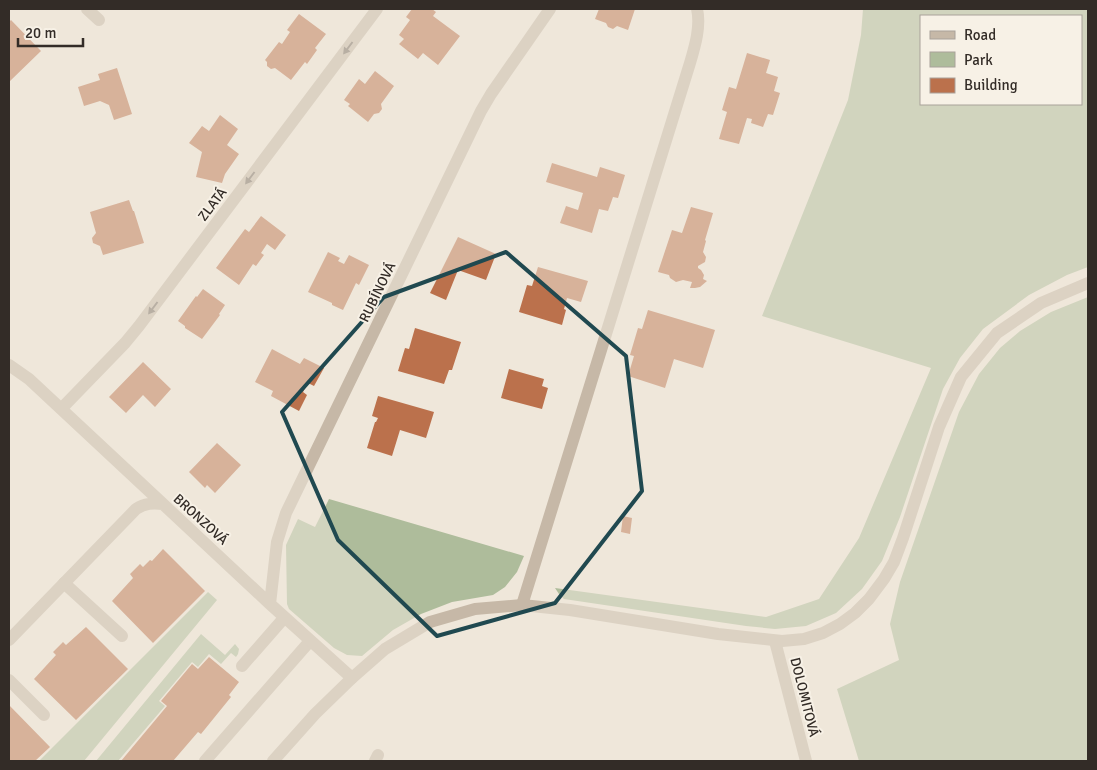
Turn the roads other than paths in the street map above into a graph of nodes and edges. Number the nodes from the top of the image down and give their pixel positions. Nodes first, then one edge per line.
1 (87, 9) edge
2 (377, 9) edge
3 (550, 9) edge
4 (697, 9) edge
5 (99, 20) dead end
6 (1088, 283) edge
7 (9, 365) edge
8 (62, 408) junction
9 (163, 504) junction
10 (64, 583) junction
11 (270, 604) junction
12 (522, 604) junction
13 (284, 618) junction
14 (122, 636) dead end
15 (9, 640) edge
16 (775, 640) junction
17 (310, 641) junction
18 (242, 666) dead end
19 (352, 678) junction
20 (9, 680) edge
21 (44, 715) dead end
22 (205, 761) edge
23 (273, 761) edge
24 (806, 761) edge

1 - 5 street
2 -> 8 street, ZLATÁ
3 - 11 street, RUBÍNOVÁ
4 - 12 street
6 - 16 street
7 - 8 street
8 - 9 street
9 - 10 street, BRONZOVÁ
9 - 11 street, BRONZOVÁ
10 - 14 street
10 - 15 street, BRONZOVÁ
11 - 13 street, BRONZOVÁ
12 - 16 street
12 - 19 street
13 - 17 street, BRONZOVÁ
13 - 18 street
16 - 24 street, DOLOMITOVÁ
17 - 19 street, BRONZOVÁ
17 - 22 street
19 - 23 street
20 - 21 street

